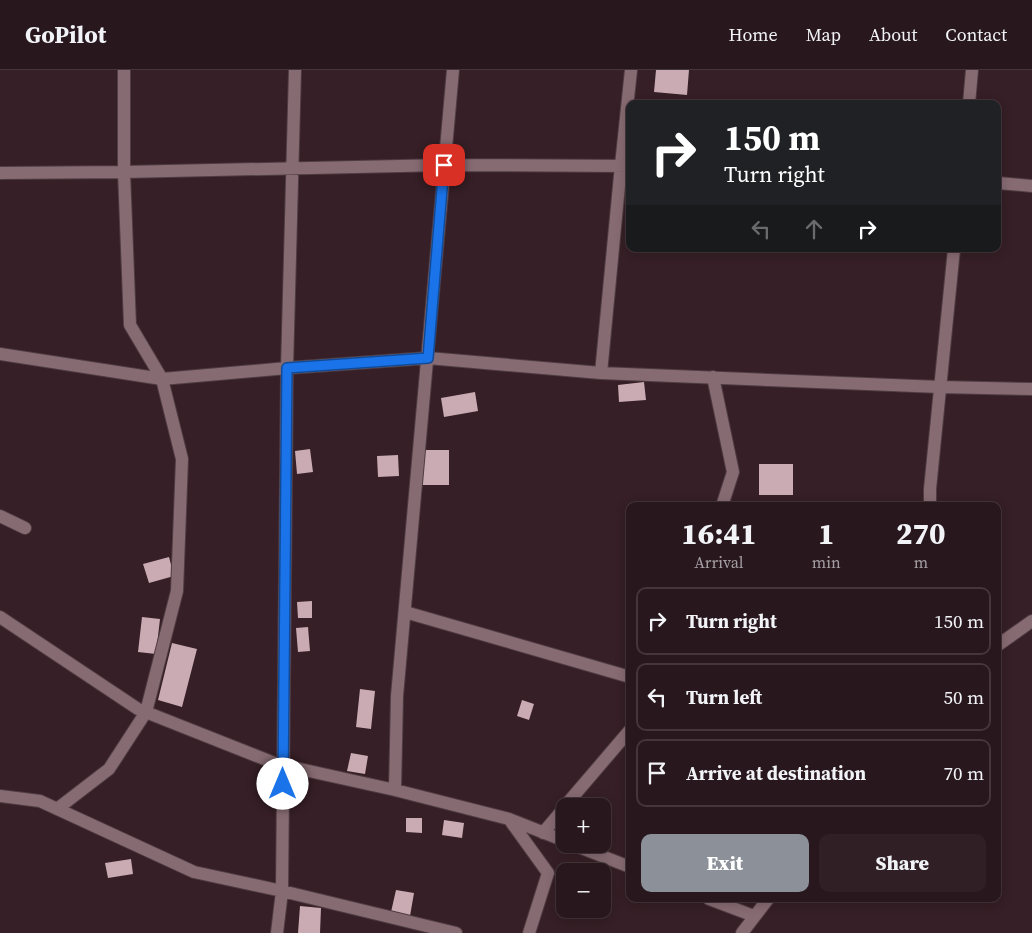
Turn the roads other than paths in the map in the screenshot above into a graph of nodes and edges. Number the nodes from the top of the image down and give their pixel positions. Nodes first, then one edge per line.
1 (124, 70) edge
2 (295, 70) edge
3 (453, 70) edge
4 (631, 70) edge
5 (972, 70) edge
6 (629, 100) edge
7 (969, 100) edge
8 (626, 149) edge
9 (444, 165) junction
10 (625, 165) edge
11 (291, 169) junction
12 (124, 172) junction
13 (0, 173) edge
14 (1001, 183) edge
15 (1032, 186) edge
16 (954, 252) edge
17 (0, 354) edge
18 (428, 358) junction
19 (287, 368) junction
20 (601, 373) junction
21 (713, 377) junction
22 (162, 379) junction
23 (940, 387) junction
24 (1032, 390) edge
25 (723, 502) edge
26 (930, 502) edge
27 (0, 516) edge
28 (25, 528) dead end
29 (405, 612) junction
30 (0, 617) edge
31 (1032, 621) edge
32 (1001, 643) edge
33 (626, 676) edge
34 (146, 712) junction
35 (626, 735) edge
36 (284, 766) junction
37 (395, 790) junction
38 (0, 796) edge
39 (572, 798) edge
40 (57, 809) junction
41 (556, 817) edge
42 (509, 819) junction
43 (543, 832) junction
44 (556, 837) edge
45 (594, 853) edge
46 (626, 865) edge
47 (282, 891) junction
48 (717, 902) edge
49 (766, 902) edge
50 (754, 916) junction
51 (276, 933) edge
52 (456, 933) edge
53 (529, 933) edge
54 (742, 933) edge

1 - 12 street
2 - 11 street
3 - 9 street
4 - 6 street
5 - 7 street
8 - 10 street
9 - 10 street
9 - 11 street
9 - 18 street
10 - 20 street
11 - 12 street
11 - 19 street
12 - 13 street
12 - 22 street
14 - 15 street
16 - 23 street
17 - 22 street
18 - 19 street
18 - 20 street
18 - 29 street
19 - 22 street
19 - 36 street
20 - 21 street
21 - 23 street
21 - 25 street
22 - 34 street
23 - 24 street
23 - 26 street
27 - 28 street
29 - 33 street
29 - 37 street
30 - 34 street
31 - 32 street
34 - 36 street
34 - 40 street
35 - 39 street
36 - 37 street
36 - 47 street
37 - 42 street
38 - 40 street
40 - 47 street
41 - 43 street
42 - 43 street
42 - 53 street
43 - 44 street
45 - 46 street
47 - 51 street
47 - 52 street
48 - 50 street
49 - 50 street
50 - 54 street

